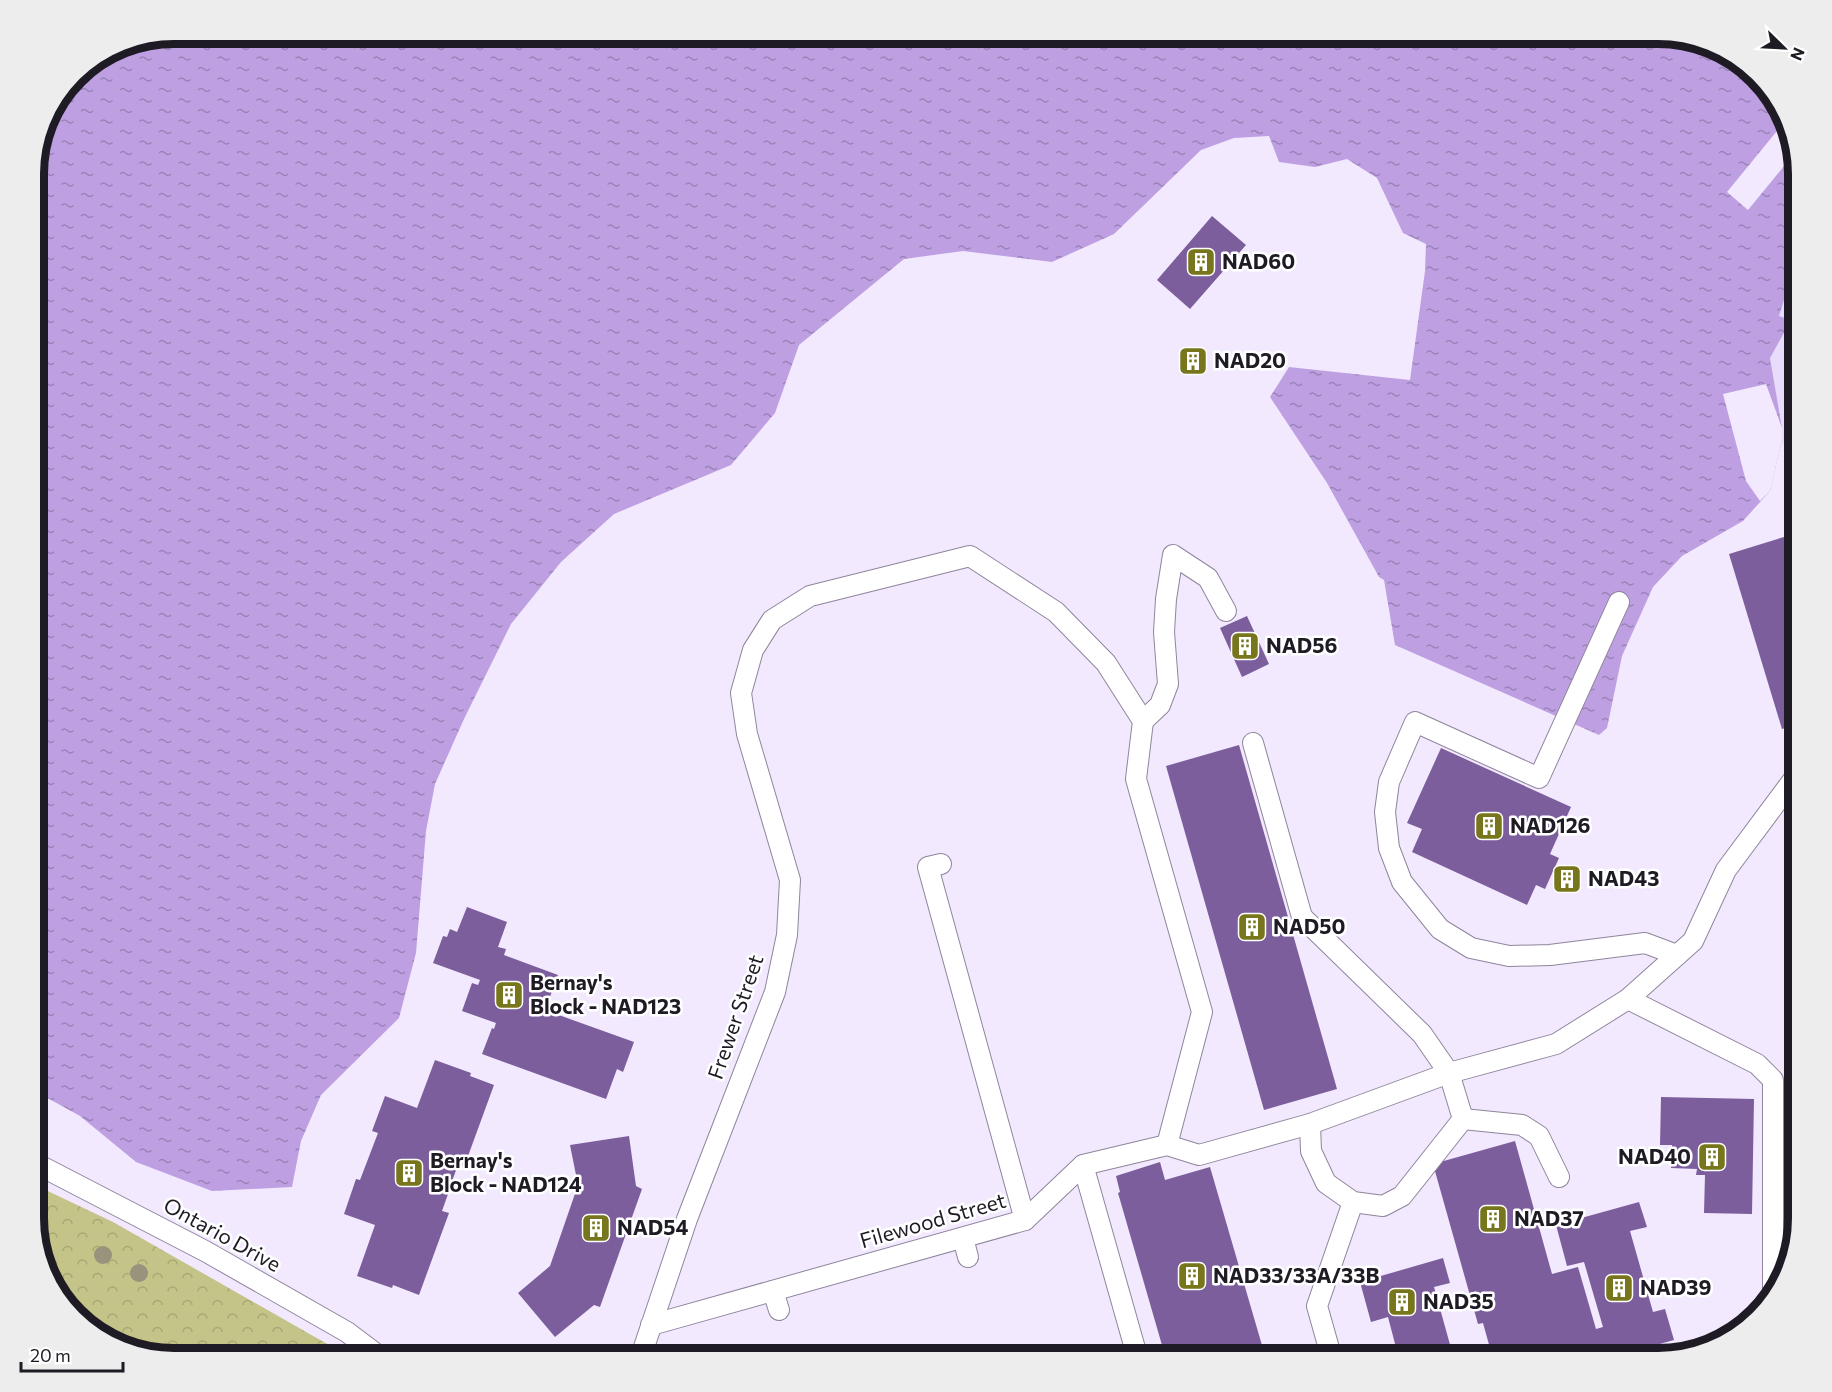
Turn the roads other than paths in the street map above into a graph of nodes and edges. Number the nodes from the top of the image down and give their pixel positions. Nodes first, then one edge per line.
1 (1619, 602) dead end
2 (1226, 610) dead end
3 (1143, 721) junction
4 (1253, 743) dead end
5 (1788, 787) edge
6 (941, 864) dead end
7 (1677, 955) junction
8 (1628, 999) junction
9 (1449, 1073) junction
10 (1463, 1119) junction
11 (1310, 1124) junction
12 (1167, 1145) junction
13 (1083, 1164) junction
14 (44, 1168) edge
15 (1559, 1177) dead end
16 (1353, 1202) junction
17 (1025, 1220) junction
18 (963, 1238) junction
19 (969, 1257) dead end
20 (1773, 1279) edge
21 (774, 1291) junction
22 (779, 1310) dead end
23 (651, 1325) junction
24 (367, 1348) edge
25 (644, 1348) edge
26 (1135, 1348) edge
27 (1329, 1348) edge

1 - 7 lane
2 - 3 lane
3 - 12 lane
3 - 23 lane, Frewer Street
4 - 9 lane
5 - 7 lane
6 - 17 lane
7 - 8 lane
8 - 9 lane
8 - 20 lane
9 - 10 lane
9 - 11 lane
10 - 15 lane
10 - 16 lane
11 - 12 lane
11 - 16 lane
12 - 13 lane
13 - 17 lane, Filewood Street
13 - 26 lane
14 - 24 lane, Ontario Drive
16 - 27 lane
17 - 18 lane, Filewood Street
18 - 19 lane
18 - 21 lane, Filewood Street
21 - 22 lane
21 - 23 lane, Filewood Street
23 - 25 lane, Frewer Street

